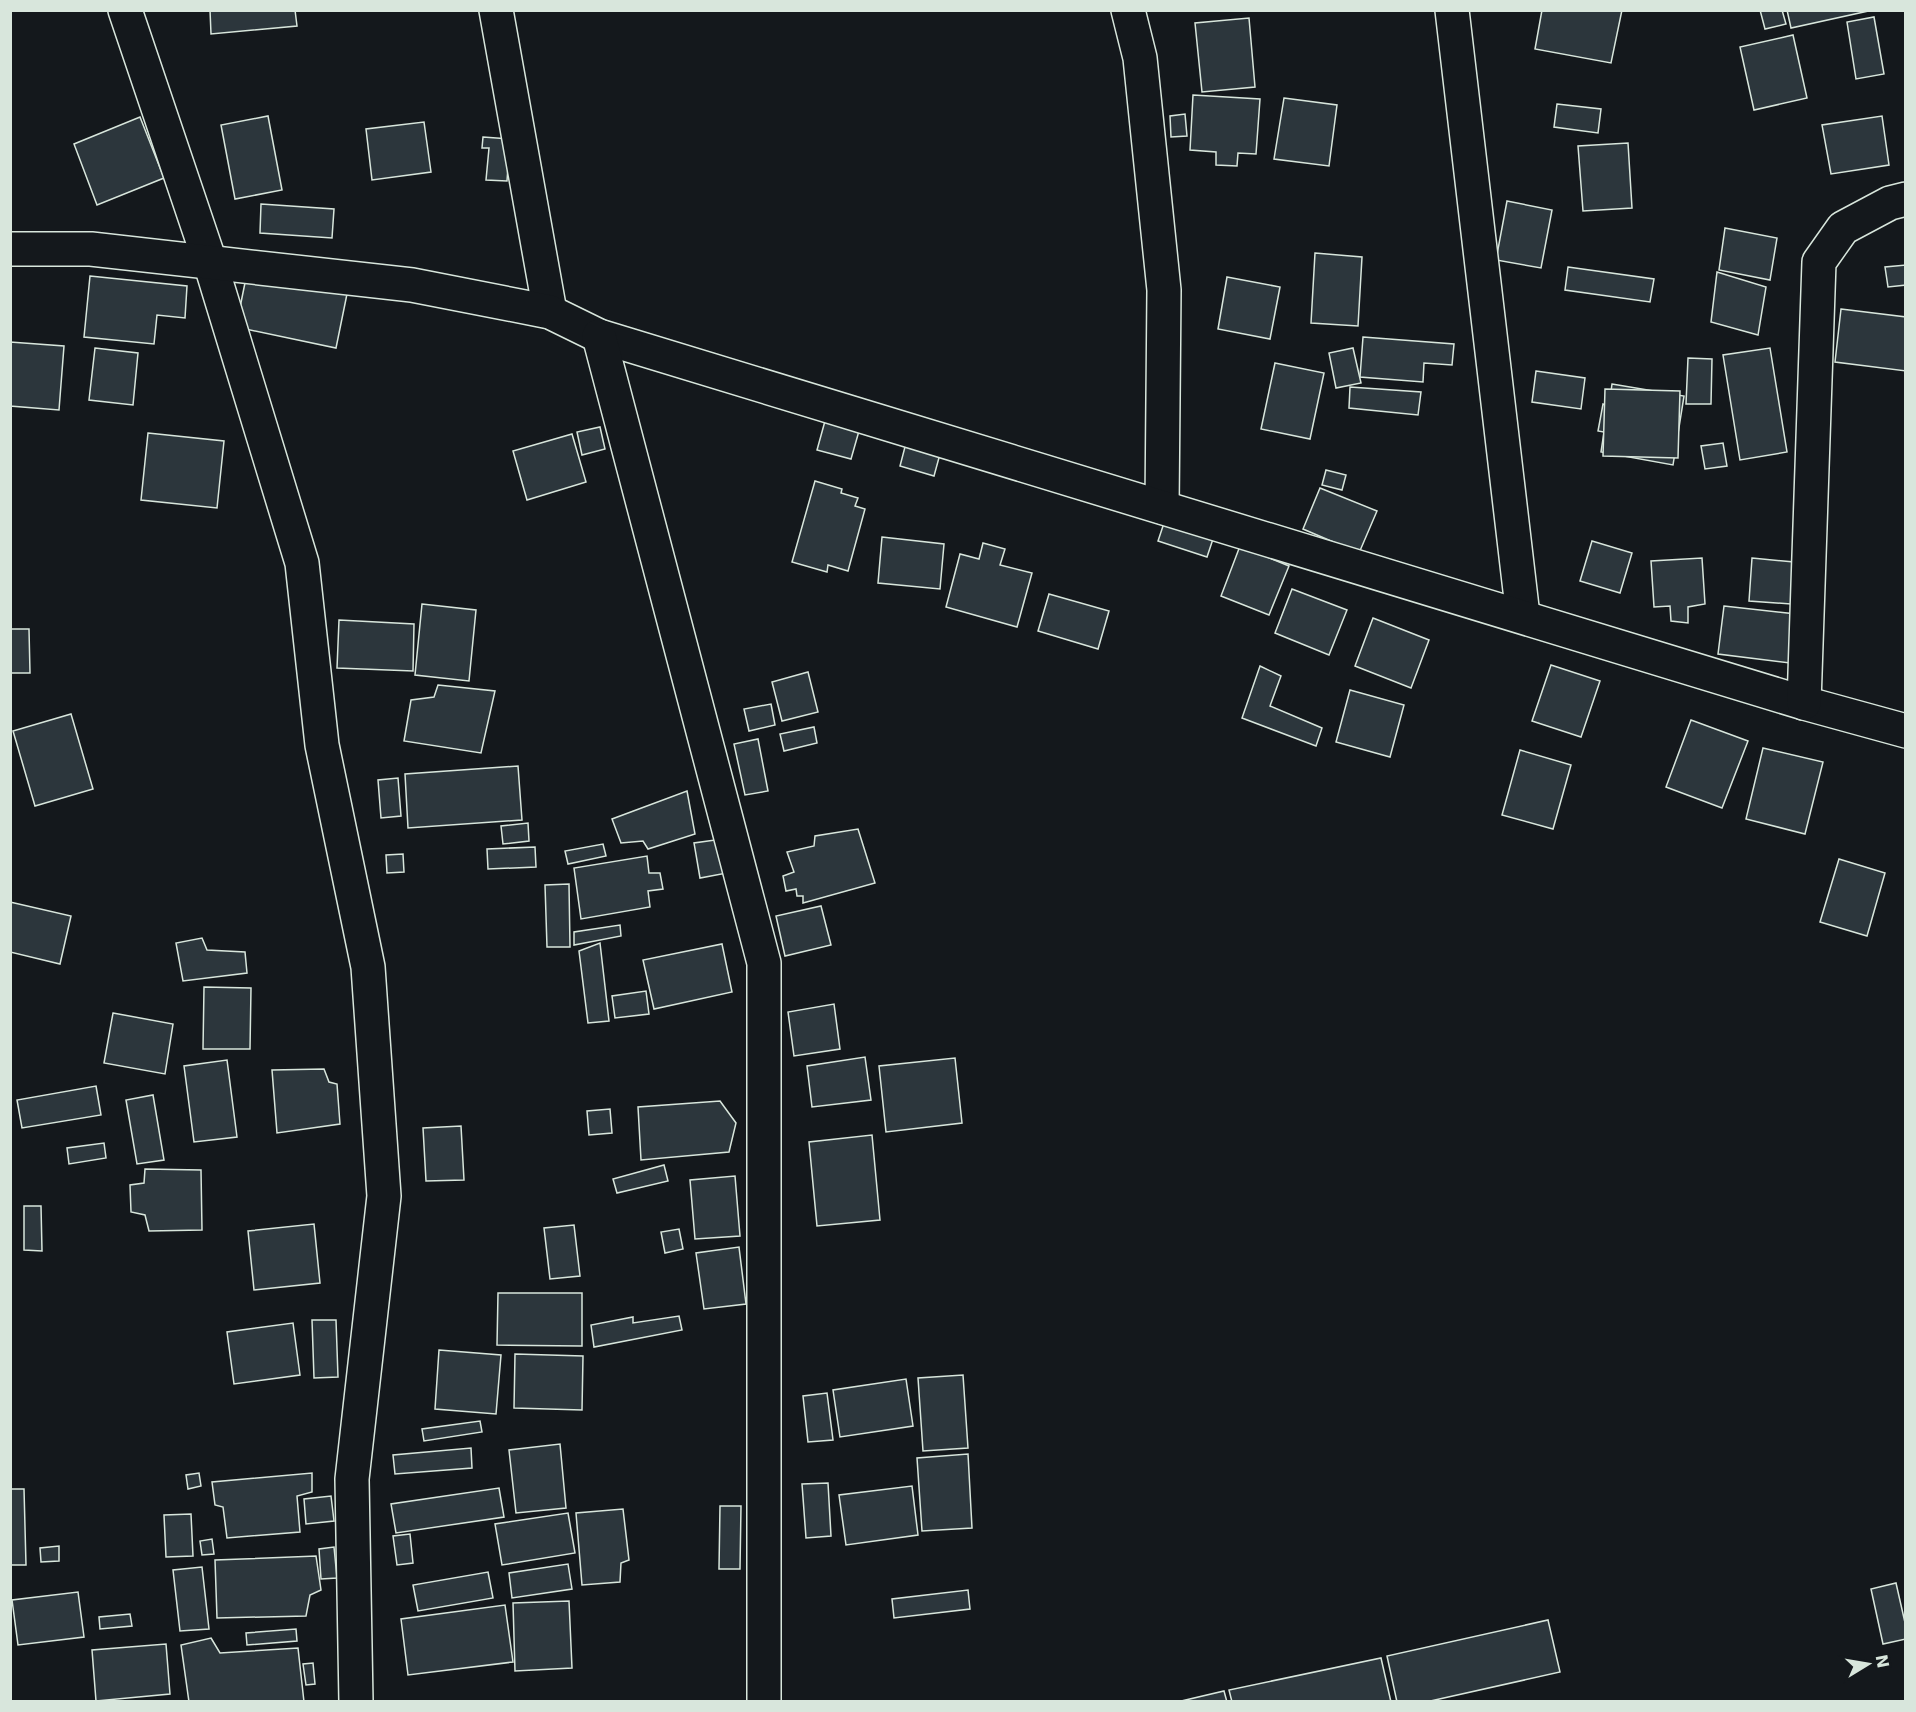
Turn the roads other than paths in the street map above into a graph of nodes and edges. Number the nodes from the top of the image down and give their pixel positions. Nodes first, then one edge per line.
1 (125, 10) edge
2 (496, 10) edge
3 (1128, 10) edge
4 (1452, 10) edge
5 (1905, 199) edge
6 (10, 249) edge
7 (210, 262) junction
8 (550, 312) junction
9 (599, 336) junction
10 (1162, 507) junction
11 (1523, 616) junction
12 (1804, 703) junction
13 (1905, 731) edge
14 (356, 1701) edge
15 (764, 1701) edge

1 - 7 street
2 - 8 street
3 - 10 street
4 - 11 street
5 - 12 street
6 - 7 street
7 - 8 street
7 - 14 street
8 - 9 street
9 - 10 street
9 - 15 street
10 - 11 street
11 - 12 street
12 - 13 street

